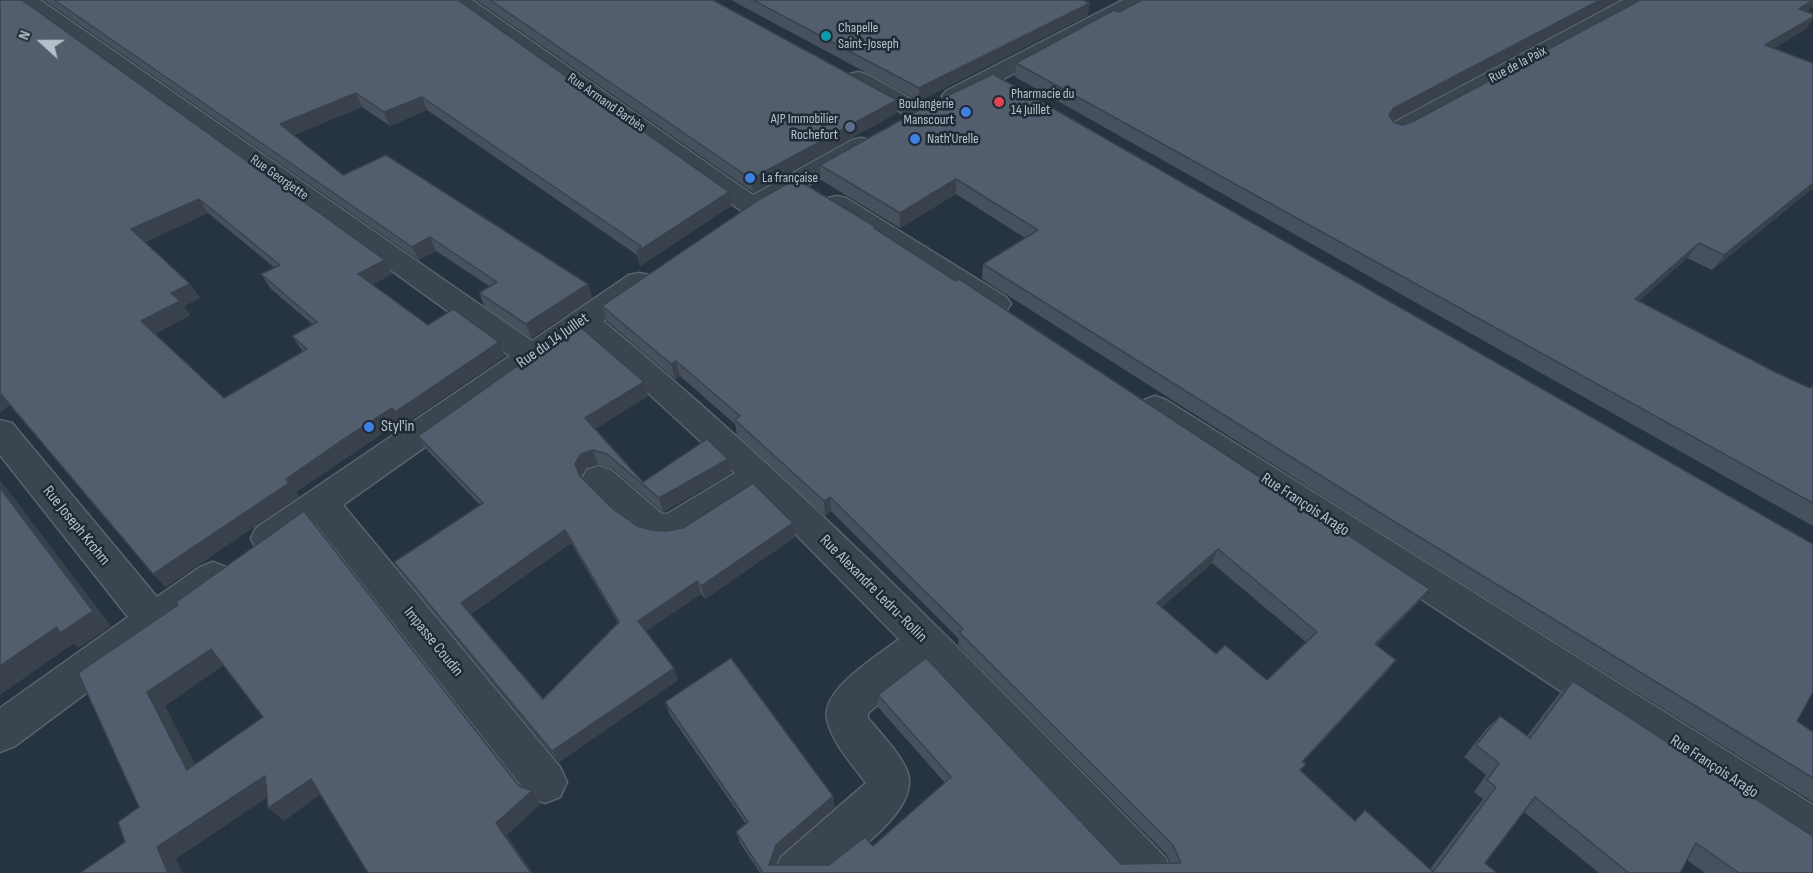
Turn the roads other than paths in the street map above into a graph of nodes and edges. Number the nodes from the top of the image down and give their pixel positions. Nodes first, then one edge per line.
1 (27, 0) edge
2 (459, 0) edge
3 (1138, 0) edge
4 (1638, 0) edge
5 (836, 68) edge
6 (993, 77) junction
7 (1024, 95) edge
8 (919, 113) junction
9 (1397, 130) edge
10 (797, 179) junction
11 (662, 266) edge
12 (1018, 318) edge
13 (583, 320) junction
14 (531, 356) junction
15 (1133, 394) edge
16 (0, 432) edge
17 (759, 474) junction
18 (599, 479) dead end
19 (320, 502) junction
20 (153, 620) junction
21 (925, 642) junction
22 (0, 732) edge
23 (545, 782) dead end
24 (1813, 831) edge
25 (797, 873) edge
26 (1149, 873) edge

1 - 14 street, Rue Georgette
2 - 10 street, Rue Armand Barbès
3 - 6 street
4 - 9 street, Rue de la Paix
5 - 8 street
6 - 7 street
6 - 8 street
8 - 10 street
10 - 12 street
11 - 13 street, Rue du 14 Juillet
13 - 14 street, Rue du 14 Juillet
13 - 17 street, Rue Alexandre Ledru-Rollin
14 - 19 street, Rue du 14 Juillet
15 - 24 street, Rue François Arago
16 - 20 street, Rue Joseph Krohm
17 - 18 street
17 - 21 street, Rue Alexandre Ledru-Rollin
19 - 20 street, Rue du 14 Juillet
19 - 23 street, Impasse Coudin
20 - 22 street, Rue du 14 Juillet
21 - 25 street
21 - 26 street, Rue Alexandre Ledru-Rollin

